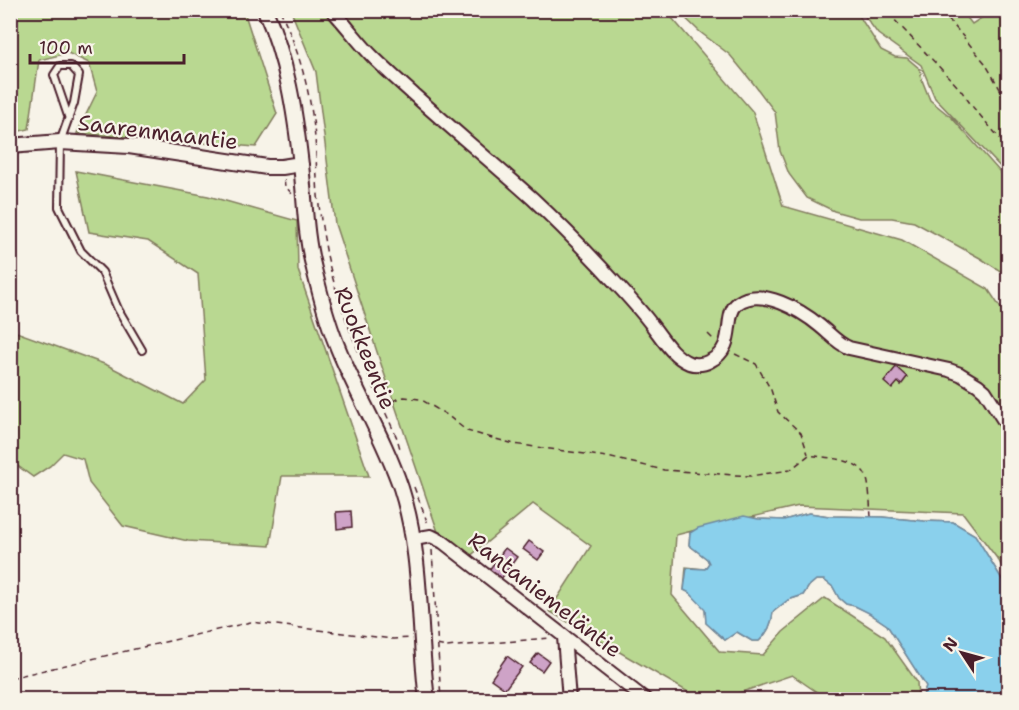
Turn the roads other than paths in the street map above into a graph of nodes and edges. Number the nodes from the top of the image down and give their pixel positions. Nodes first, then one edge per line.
1 (265, 10) edge
2 (332, 10) edge
3 (69, 119) junction
4 (60, 142) junction
5 (10, 146) edge
6 (301, 165) junction
7 (142, 350) dead end
8 (1008, 427) edge
9 (414, 539) junction
10 (564, 637) junction
11 (427, 699) edge
12 (568, 699) edge
13 (646, 699) edge

1 - 6 street, Ruokkeentie
2 - 8 street
3 - 3 lane
3 - 4 lane
4 - 5 street, Saarenmaantie
4 - 6 street, Saarenmaantie
4 - 7 lane
6 - 9 street, Ruokkeentie
9 - 10 street, Rantaniemeläntie
9 - 11 street, Ruokkeentie
10 - 12 street
10 - 13 street, Rantaniemeläntie

